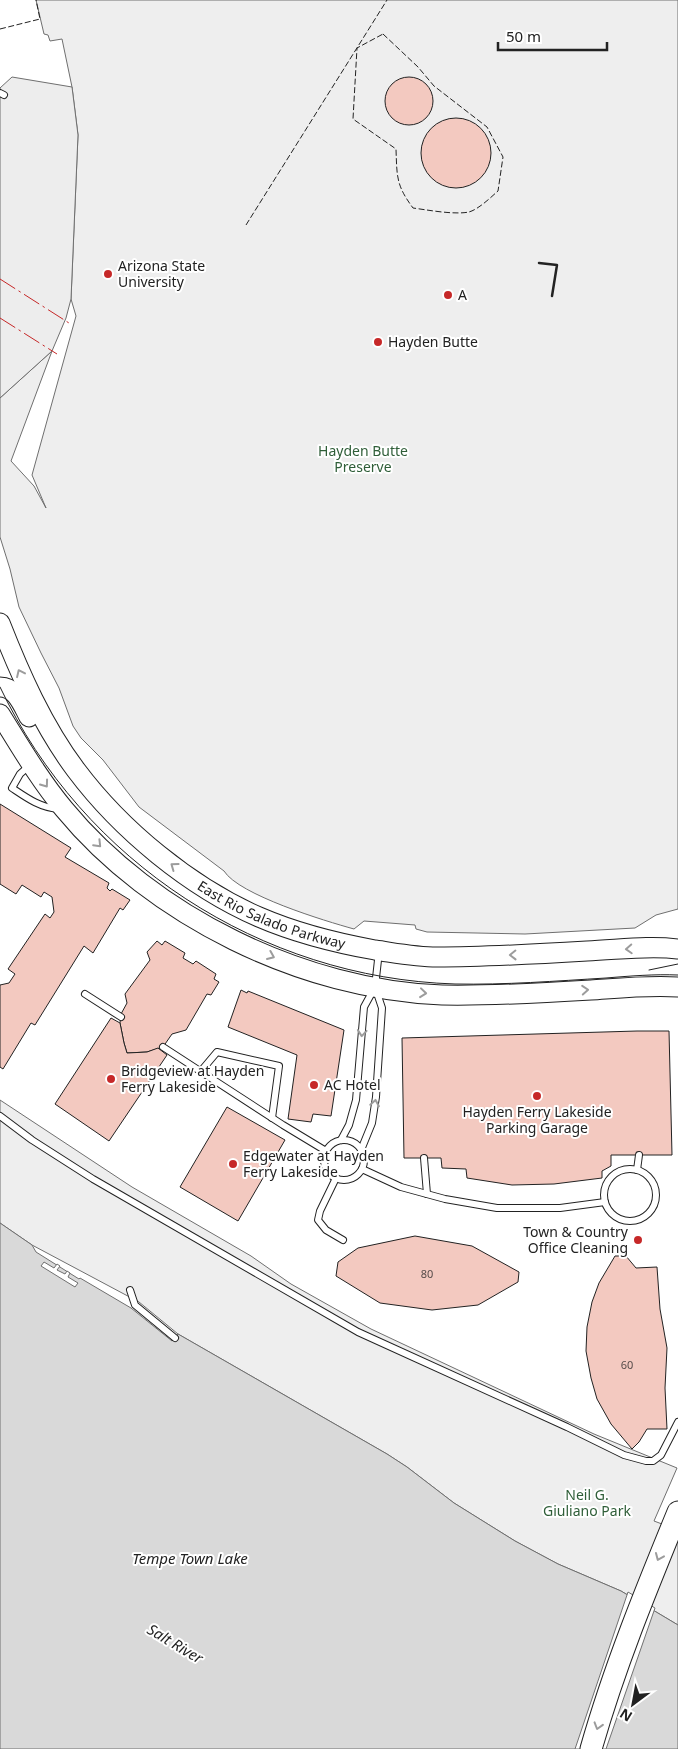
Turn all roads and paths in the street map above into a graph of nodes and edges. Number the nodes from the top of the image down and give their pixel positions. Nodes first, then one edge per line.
1 (0, 622) edge
2 (0, 636) edge
3 (0, 664) edge
4 (0, 687) edge
5 (0, 714) edge
6 (31, 764) junction
7 (76, 770) junction
8 (64, 809) junction
9 (678, 949) edge
10 (379, 950) junction
11 (678, 986) edge
12 (375, 987) junction
13 (85, 994) dead end
14 (120, 1017) dead end
15 (163, 1047) dead end
16 (200, 1071) junction
17 (0, 1116) edge
18 (272, 1118) junction
19 (341, 1140) junction
20 (361, 1150) junction
21 (326, 1151) junction
22 (639, 1155) dead end
23 (424, 1158) dead end
24 (362, 1169) junction
25 (637, 1170) junction
26 (336, 1178) junction
27 (427, 1194) junction
28 (605, 1202) junction
29 (343, 1240) dead end
30 (130, 1290) dead end
31 (175, 1338) dead end
32 (678, 1422) edge
33 (678, 1512) edge
34 (591, 1749) edge

7 -> 1 main road, East Rio Salado Parkway
2 - 3 main road
4 - 7 main road
5 - 6 main road
6 -> 8 main road
6 - 8 lane
10 -> 7 main road, East Rio Salado Parkway
8 -> 12 main road
9 -> 10 main road, East Rio Salado Parkway
10 - 12 lane
12 -> 11 main road
12 -> 19 lane
20 -> 12 lane
13 - 14 lane
15 - 16 lane
16 - 18 lane
16 - 18 lane
17 - 32 lane
18 - 21 lane
19 - 20 lane
19 - 21 lane
20 - 24 lane
21 - 26 lane
22 - 25 lane
23 - 27 lane
24 - 26 lane
24 - 27 lane
25 - 28 lane
25 - 28 lane
26 - 29 lane
27 - 28 lane
30 - 31 lane
33 -> 34 main road

